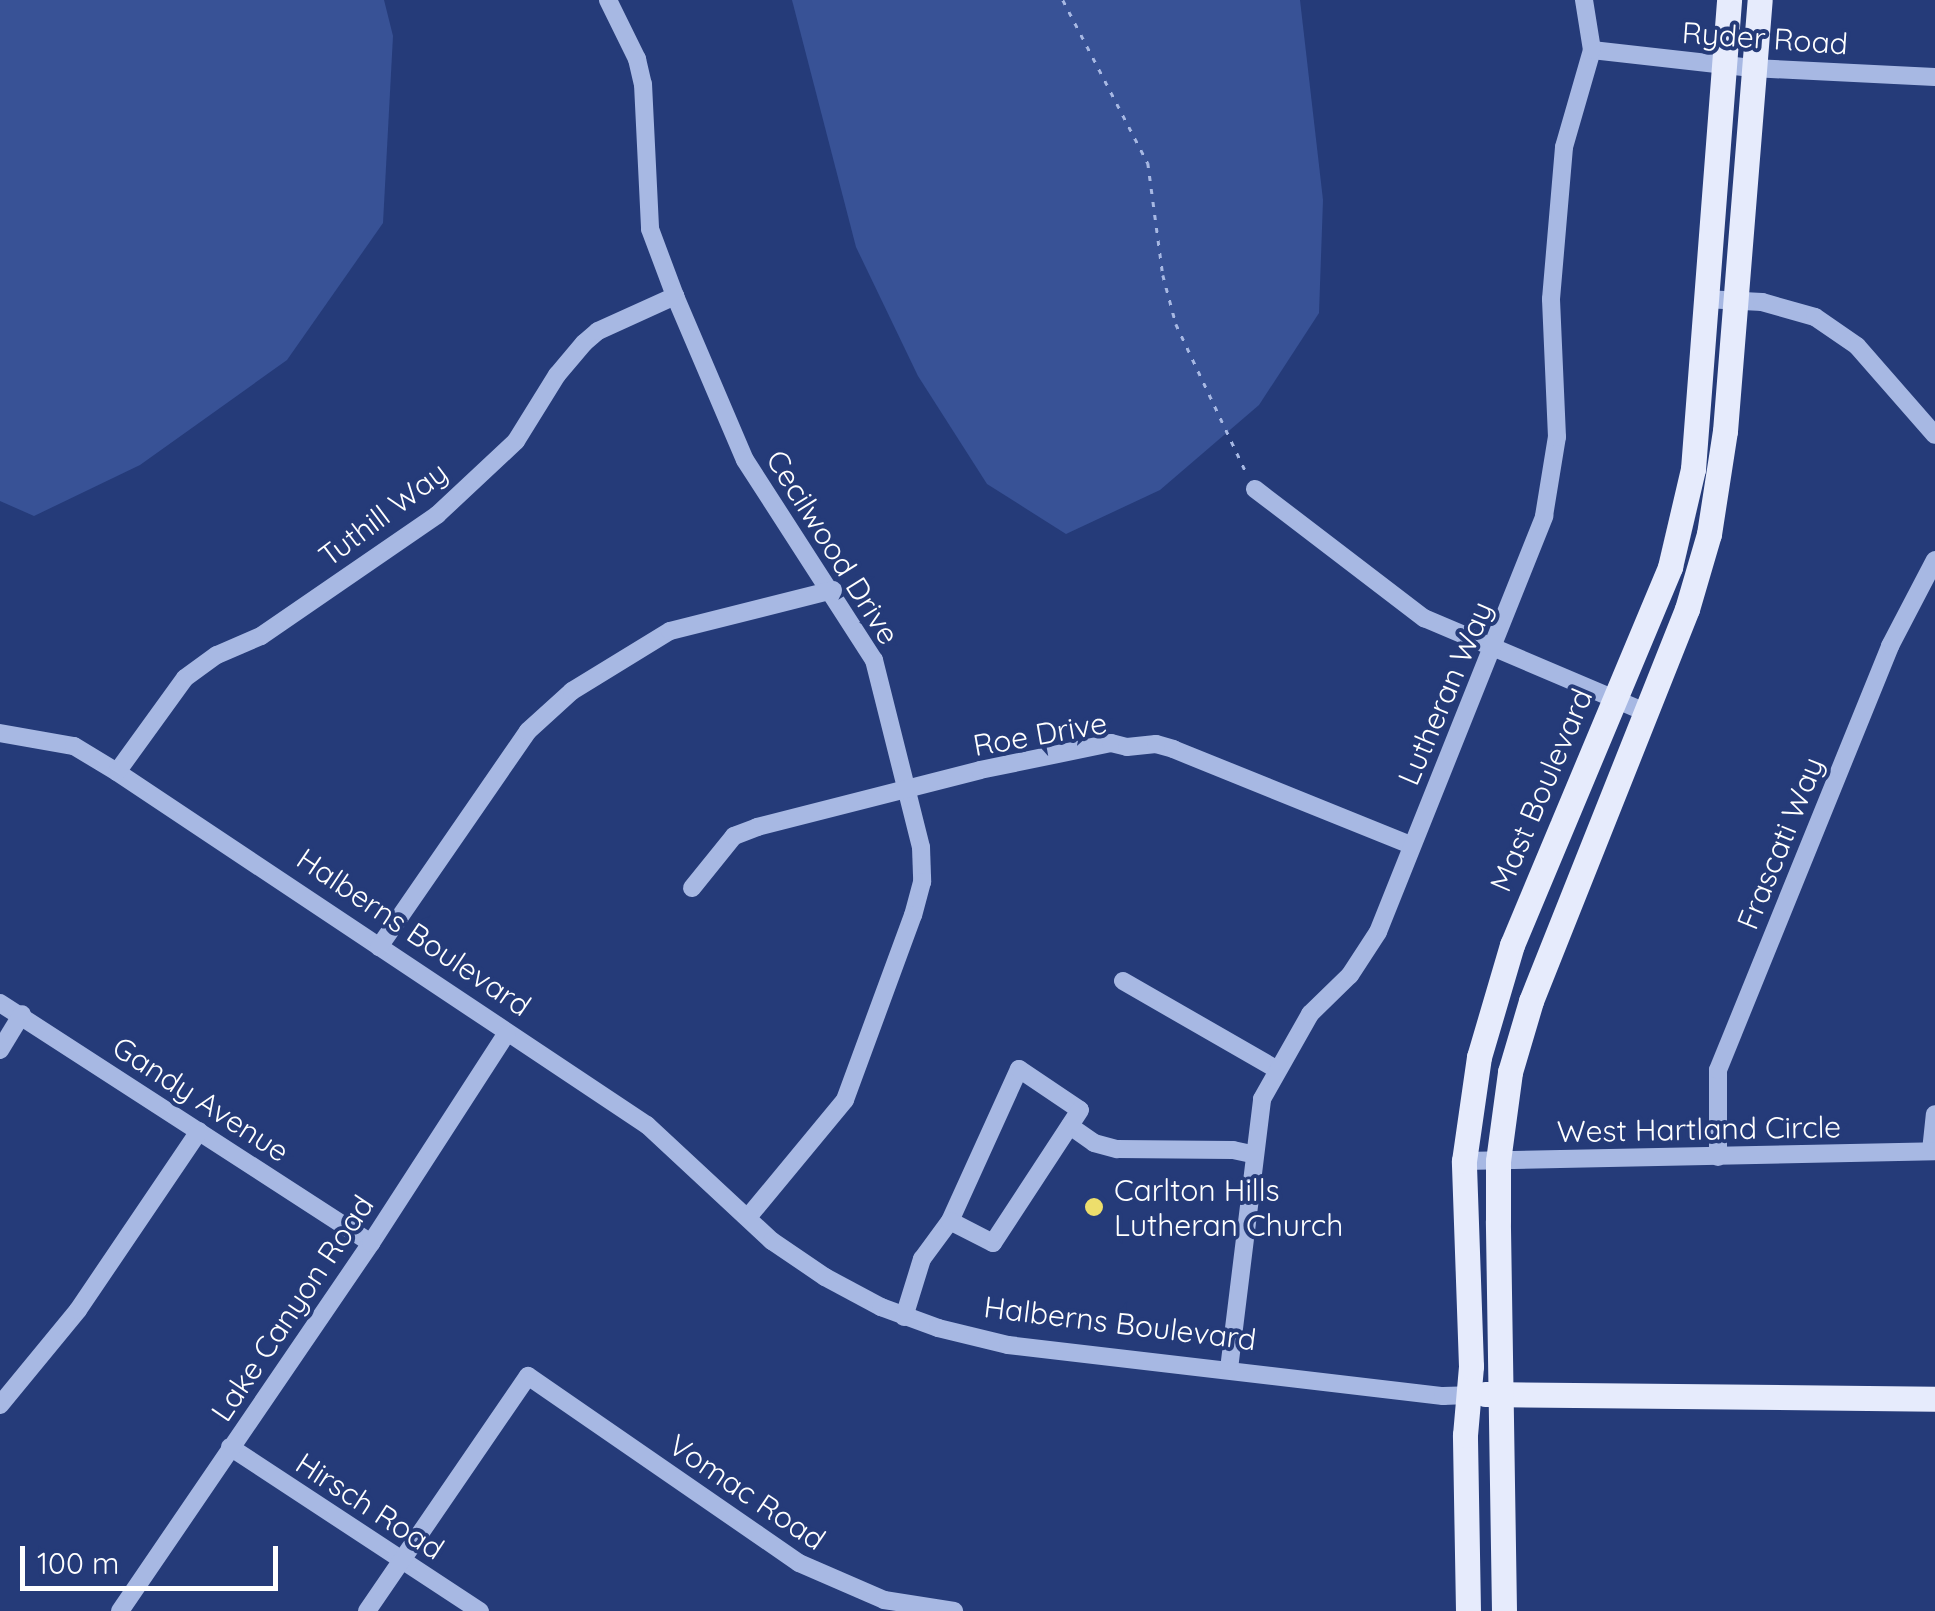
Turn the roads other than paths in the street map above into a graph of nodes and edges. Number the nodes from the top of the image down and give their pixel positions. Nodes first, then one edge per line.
1 (608, 0) edge
2 (1584, 0) edge
3 (1730, 0) edge
4 (1760, 0) edge
5 (1592, 50) junction
6 (1724, 64) junction
7 (1752, 68) junction
8 (1935, 77) edge
9 (675, 296) junction
10 (1704, 298) junction
11 (1735, 302) junction
12 (1935, 435) edge
13 (1255, 489) road end
14 (1935, 560) edge
15 (833, 590) junction
16 (1494, 648) junction
17 (1614, 700) junction
18 (1648, 713) junction
19 (0, 733) edge
20 (118, 772) junction
21 (909, 791) junction
22 (1411, 845) junction
23 (692, 888) dead end
24 (379, 948) junction
25 (1123, 981) dead end
26 (0, 1003) edge
27 (22, 1014) junction
28 (506, 1034) junction
29 (0, 1050) edge
30 (1276, 1069) junction
31 (1935, 1114) edge
32 (1070, 1126) junction
33 (199, 1131) junction
34 (1933, 1151) edge
35 (1252, 1154) junction
36 (1718, 1157) junction
37 (1498, 1160) junction
38 (1464, 1161) junction
39 (750, 1216) junction
40 (950, 1220) junction
41 (371, 1243) junction
42 (904, 1316) junction
43 (1229, 1369) junction
44 (1502, 1394) junction
45 (1468, 1395) junction
46 (1935, 1400) edge
47 (0, 1406) edge
48 (230, 1448) junction
49 (403, 1558) junction
50 (882, 1606) edge
51 (120, 1611) edge
52 (368, 1611) edge
53 (480, 1611) edge
54 (954, 1611) edge
55 (1468, 1611) edge
56 (1504, 1611) edge

1 - 9 street, Cecilwood Drive
2 - 5 street, Lutheran Way
3 - 6 main road, Mast Boulevard
4 - 7 main road
5 - 6 street, Ryder Road
5 - 16 street, Lutheran Way
6 - 7 street, Ryder Road
6 - 10 main road, Mast Boulevard
7 - 8 street, Ryder Road
7 - 11 main road
9 - 15 street, Cecilwood Drive
9 - 20 street, Tuthill Way
10 - 11 street
10 - 17 main road, Mast Boulevard
11 - 12 street
11 - 18 main road
13 - 16 street
14 - 36 street, Frascati Way
15 - 21 street, Cecilwood Drive
15 - 24 street
16 - 17 street
16 - 22 street, Lutheran Way
17 - 18 street
17 - 38 main road, Mast Boulevard
18 - 37 main road
19 - 20 street, Halberns Boulevard
20 - 24 street, Halberns Boulevard
21 - 22 street, Roe Drive
21 - 23 street, Roe Drive
21 - 39 street, Cecilwood Drive
22 - 30 street, Lutheran Way
24 - 28 street, Halberns Boulevard
25 - 30 street
26 - 27 street, Gandy Avenue
27 - 29 street
27 - 33 street, Gandy Avenue
28 - 39 street, Halberns Boulevard
28 - 41 street, Lake Canyon Road
30 - 35 street, Lutheran Way
31 - 34 street
32 - 35 street
32 - 40 street
32 - 40 street
33 - 41 street, Gandy Avenue
33 - 47 street
34 - 36 street, West Hartland Circle
35 - 43 street, Lutheran Way
36 - 37 street, West Hartland Circle
37 - 38 street, West Hartland Circle
37 - 44 main road
38 - 45 main road, Mast Boulevard
39 - 42 street, Halberns Boulevard
40 - 42 street
41 - 48 street, Lake Canyon Road
42 - 43 street, Halberns Boulevard
43 - 45 street, Halberns Boulevard
44 - 45 main road, Halberns Boulevard
44 - 46 main road, Halberns Boulevard
44 - 56 main road
45 - 55 main road, Mast Boulevard
48 - 49 street, Hirsch Road
48 - 51 street, Lake Canyon Road
49 - 50 street, Vomac Road
49 - 52 street
49 - 53 street, Hirsch Road
50 - 54 street, Vomac Road

